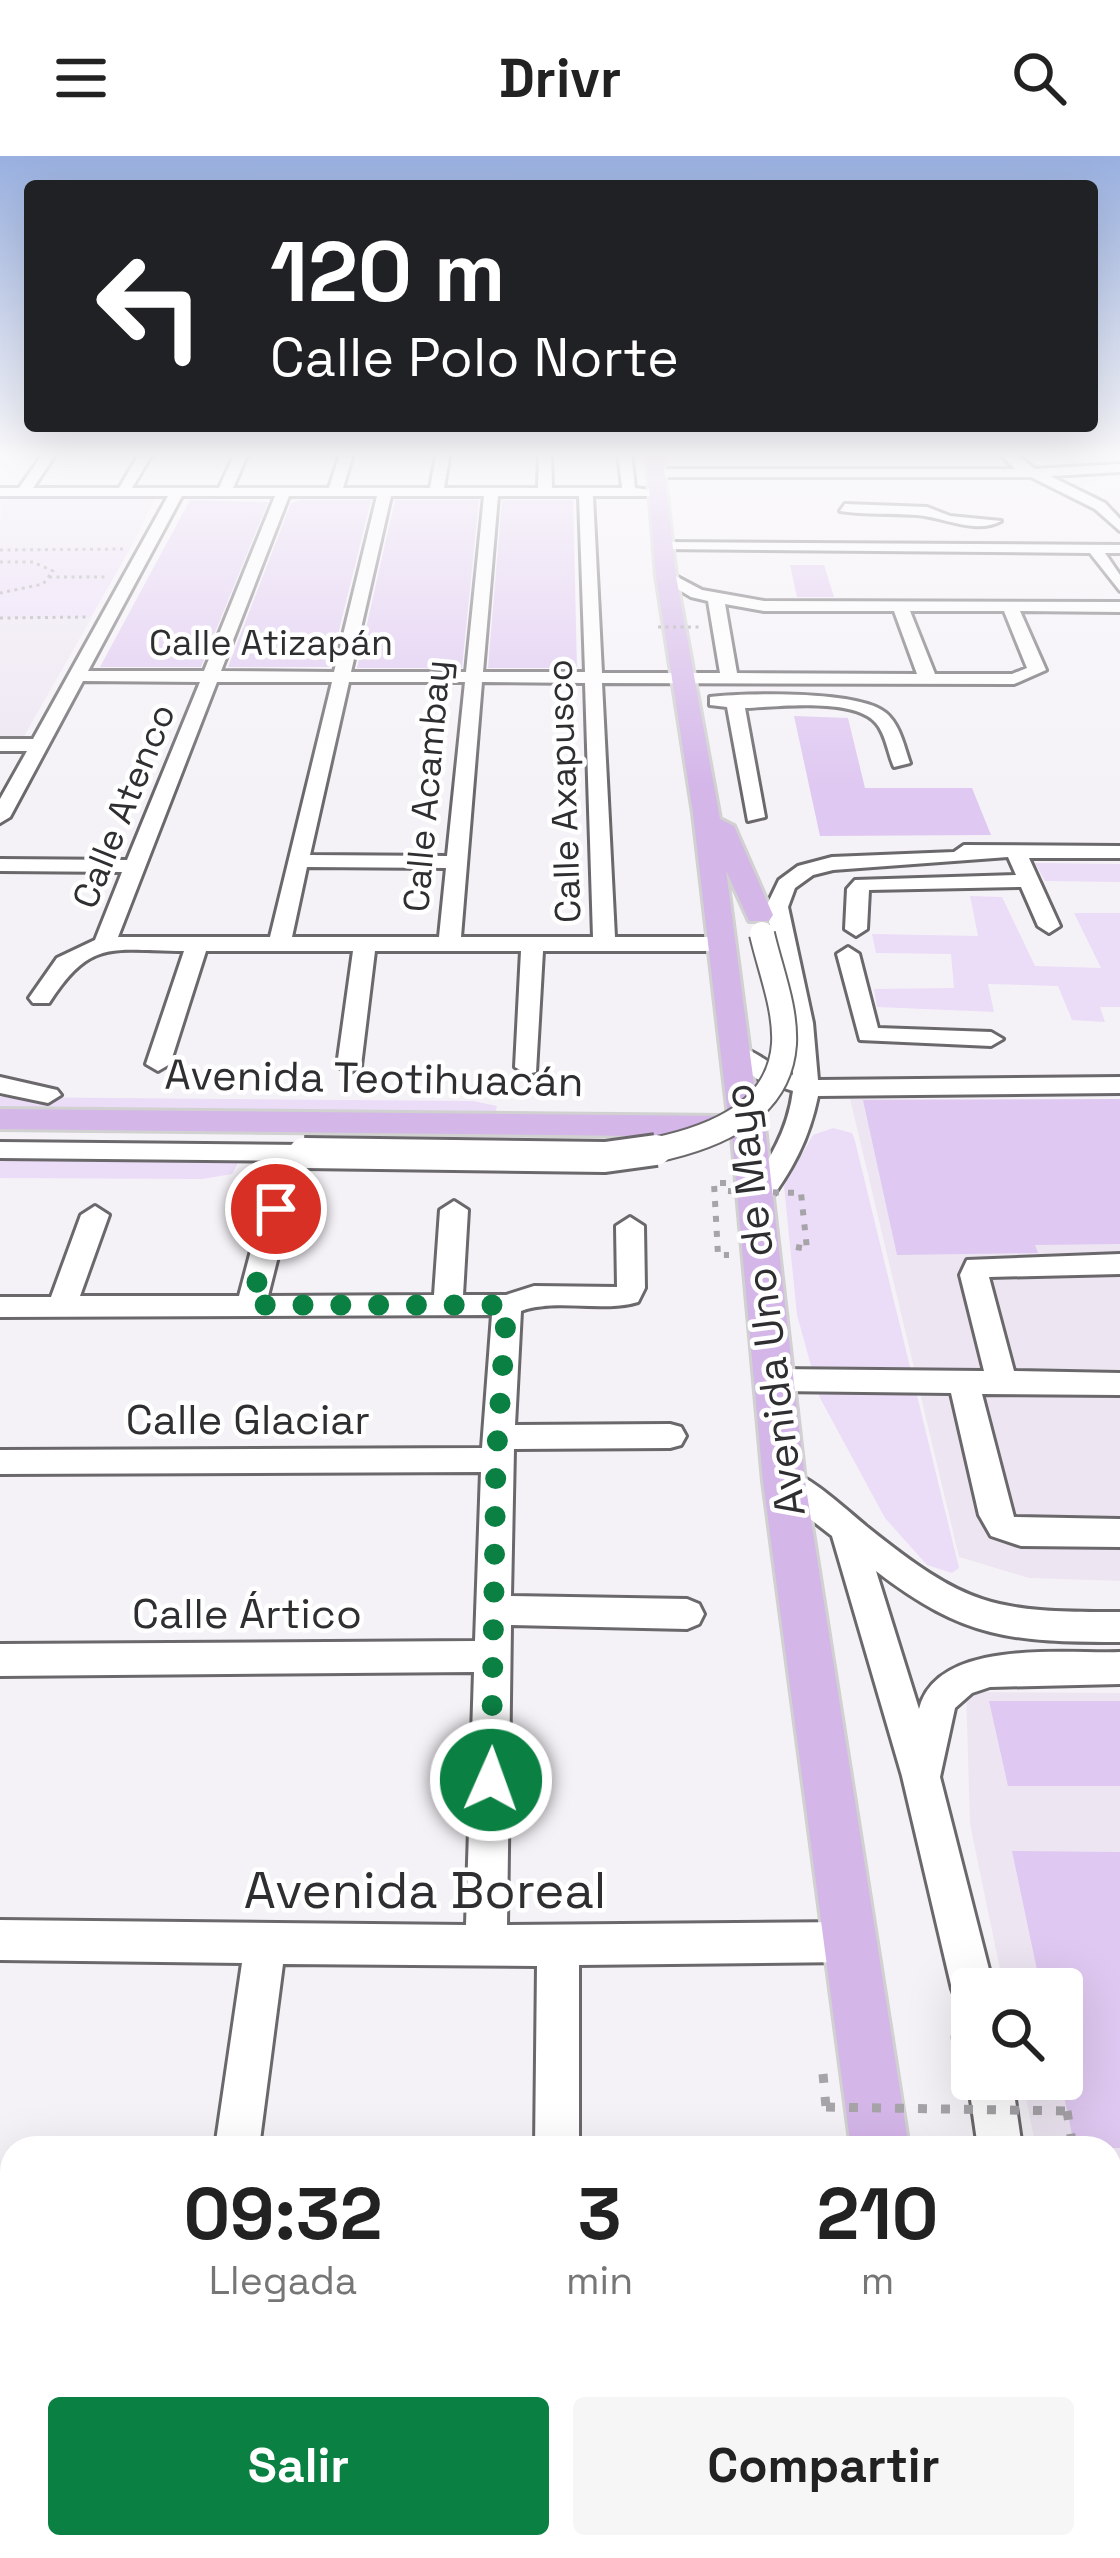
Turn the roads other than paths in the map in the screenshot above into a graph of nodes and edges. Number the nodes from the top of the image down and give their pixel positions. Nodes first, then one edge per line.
1 (138, 563) edge
2 (256, 563) edge
3 (370, 563) edge
4 (484, 563) edge
5 (588, 563) edge
6 (665, 563) edge
7 (668, 563) edge
8 (716, 600) junction
9 (901, 608) junction
10 (1010, 608) junction
11 (1120, 608) edge
12 (76, 676) junction
13 (212, 676) junction
14 (344, 676) junction
15 (472, 676) junction
16 (592, 676) junction
17 (928, 679) junction
18 (730, 680) junction
19 (684, 688) junction
20 (735, 704) junction
21 (0, 745) edge
22 (39, 745) junction
23 (901, 763) dead end
24 (703, 798) junction
25 (0, 817) edge
26 (755, 817) dead end
27 (982, 851) junction
28 (1016, 851) junction
29 (1120, 852) edge
30 (302, 861) junction
31 (457, 862) junction
32 (0, 865) edge
33 (136, 866) junction
34 (1029, 880) junction
35 (760, 924) junction
36 (1049, 926) dead end
37 (856, 928) dead end
38 (104, 944) junction
39 (197, 944) junction
40 (279, 944) junction
41 (365, 944) junction
42 (448, 944) junction
43 (532, 944) junction
44 (604, 944) junction
45 (722, 944) junction
46 (848, 954) dead end
47 (40, 998) dead end
48 (868, 1035) junction
49 (991, 1039) dead end
50 (734, 1051) junction
51 (158, 1064) dead end
52 (349, 1066) dead end
53 (526, 1067) dead end
54 (0, 1084) edge
55 (1120, 1085) edge
56 (885, 1087) junction
57 (809, 1088) junction
58 (0, 1094) edge
59 (48, 1095) junction
60 (502, 1111) junction
61 (744, 1114) junction
62 (0, 1119) edge
63 (0, 1150) edge
64 (741, 1196) junction
65 (276, 1209) dead end
66 (454, 1210) dead end
67 (95, 1215) dead end
68 (630, 1226) dead end
69 (1120, 1264) edge
70 (251, 1305) junction
71 (507, 1305) junction
72 (0, 1306) edge
73 (62, 1306) junction
74 (448, 1306) junction
75 (775, 1380) junction
76 (964, 1382) junction
77 (1002, 1382) junction
78 (1120, 1384) edge
79 (670, 1436) dead end
80 (498, 1448) junction
81 (0, 1462) edge
82 (784, 1481) junction
83 (845, 1524) junction
84 (1120, 1533) edge
85 (496, 1610) junction
86 (687, 1614) dead end
87 (1120, 1627) edge
88 (494, 1656) junction
89 (0, 1660) edge
90 (1120, 1668) edge
91 (921, 1777) junction
92 (0, 1940) edge
93 (850, 1942) junction
94 (559, 1945) junction
95 (265, 1946) junction
96 (486, 1946) junction
97 (968, 1968) edge
98 (993, 2100) edge
99 (240, 2136) edge
100 (556, 2136) edge
101 (878, 2136) edge
102 (998, 2136) edge

1 - 12 street
2 - 13 street, Calle Atenco
3 - 14 street
4 - 15 street, Calle Acambay
5 - 16 street, Calle Axapusco
6 - 19 main road, Avenida Uno de Mayo
7 - 8 street
8 - 9 street
8 - 18 street
9 - 10 street
9 - 17 street
10 - 11 street
10 - 17 street
12 - 13 street, Calle Atizapán
12 - 22 street
13 - 14 street, Calle Atizapán
13 - 33 street, Calle Atenco
14 - 15 street, Calle Atizapán
14 - 30 street
15 - 16 street, Calle Atizapán
15 - 31 street, Calle Acambay
16 - 19 street, Calle Atizapán
16 - 44 street, Calle Axapusco
17 - 18 street
18 - 19 street
19 - 20 street
19 - 24 main road, Avenida Uno de Mayo
20 - 23 street
20 - 26 street
21 - 22 street
22 - 25 street
24 - 35 main road
24 - 45 main road, Avenida Uno de Mayo
27 - 28 street
27 - 35 street
27 - 57 street
28 - 29 street
28 - 34 street
30 - 31 street
30 - 40 street
31 - 42 street, Calle Acambay
32 - 33 street
33 - 38 street, Calle Atenco
34 - 36 street
34 - 37 street
35 - 63 street, bridge
38 - 39 street
38 - 47 street
39 - 40 street
39 - 51 street
40 - 41 street
41 - 42 street
41 - 52 street
42 - 43 street
43 - 44 street
43 - 53 street
44 - 45 street
45 - 50 main road, Avenida Uno de Mayo
46 - 48 street
48 - 49 street
48 - 56 street
50 - 57 street
50 - 61 main road, Avenida Uno de Mayo
54 - 59 street
55 - 56 street
56 - 57 street
57 - 64 street
58 - 59 main road, Avenida Teotihuacán
59 - 60 main road, Avenida Teotihuacán
60 - 61 main road, Avenida Teotihuacán
60 - 62 main road, Avenida Teotihuacán
61 - 64 main road, Avenida Uno de Mayo
64 - 75 main road, Avenida Uno de Mayo
65 - 70 street
66 - 74 street
67 - 73 street
68 - 71 street
69 - 77 street
70 - 73 street
70 - 74 street
71 - 74 street
71 - 80 street
72 - 73 street
75 - 76 street
75 - 82 main road, Avenida Uno de Mayo
76 - 77 street
76 - 84 street
77 - 78 street
79 - 80 street, Calle Glaciar
80 - 81 street, Calle Glaciar
80 - 85 street
82 - 83 street
82 - 93 main road, Avenida Uno de Mayo
83 - 87 street
83 - 91 street
85 - 86 street
85 - 88 street
88 - 89 street, Calle Ártico
88 - 96 street
90 - 91 street
91 - 97 street
92 - 95 street, Avenida Boreal
93 - 94 street, Avenida Boreal
93 - 101 main road, Avenida Uno de Mayo
94 - 96 street, Avenida Boreal
94 - 100 street
95 - 96 street, Avenida Boreal
95 - 99 street
98 - 102 street

